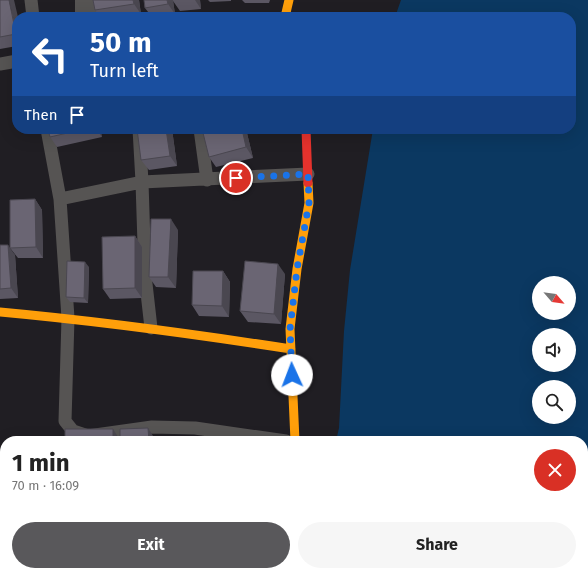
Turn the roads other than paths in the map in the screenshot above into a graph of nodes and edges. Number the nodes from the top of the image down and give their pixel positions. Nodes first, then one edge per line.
1 (31, 0) edge
2 (86, 0) edge
3 (289, 0) edge
4 (32, 12) edge
5 (86, 12) edge
6 (286, 12) edge
7 (12, 62) edge
8 (0, 64) edge
9 (48, 134) edge
10 (139, 134) edge
11 (201, 134) edge
12 (306, 134) edge
13 (308, 174) junction
14 (207, 180) junction
15 (142, 182) junction
16 (60, 199) junction
17 (0, 312) edge
18 (68, 318) junction
19 (151, 328) junction
20 (291, 350) junction
21 (88, 436) edge
22 (88, 436) edge
23 (251, 436) edge
24 (295, 436) edge

1 - 4 lane
2 - 5 street
3 - 6 street
7 - 8 lane
9 - 16 lane
10 - 15 lane
11 - 14 lane
12 - 13 street
13 - 14 lane
13 - 20 street
14 - 15 lane
15 - 16 lane
15 - 19 lane
16 - 18 lane
17 - 18 street
18 - 19 street
18 - 21 lane
19 - 20 street
20 - 24 street
22 - 23 lane

